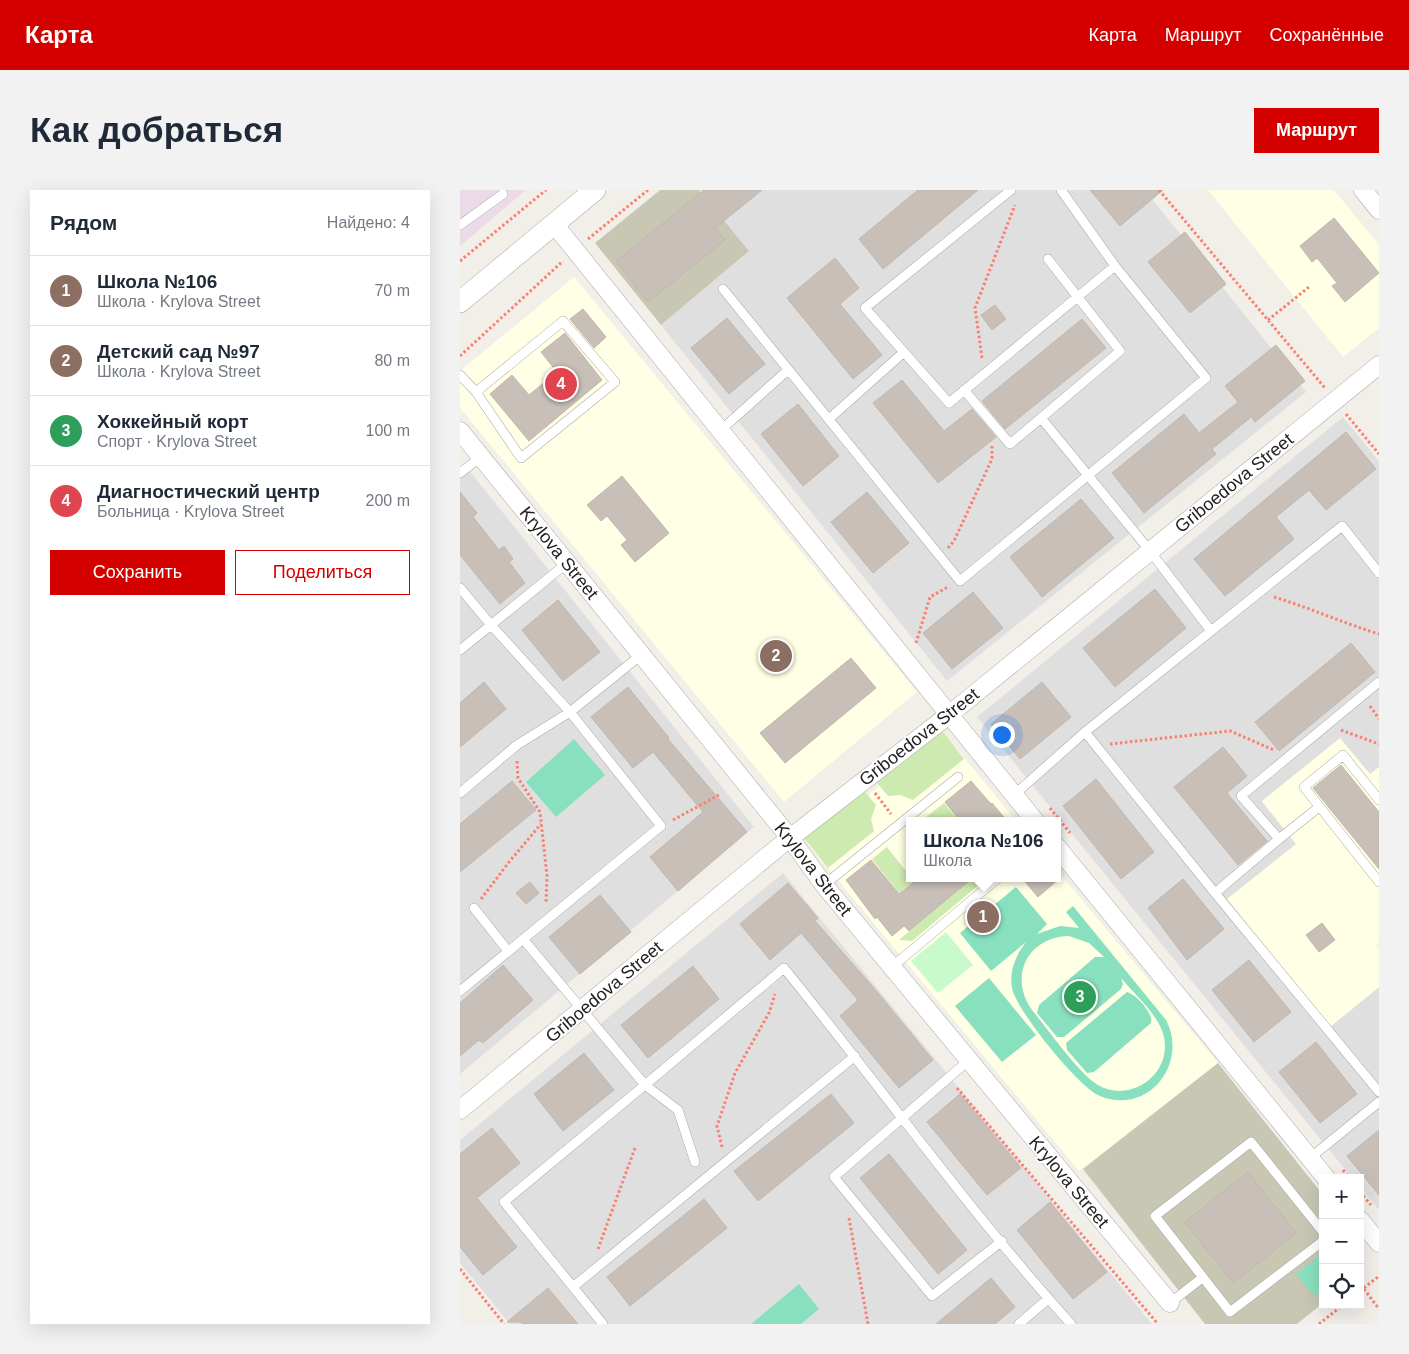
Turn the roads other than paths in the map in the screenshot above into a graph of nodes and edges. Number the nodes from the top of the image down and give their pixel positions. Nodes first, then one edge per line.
1 (595, 190) edge
2 (1011, 190) edge
3 (1061, 190) edge
4 (1363, 190) edge
5 (503, 194) dead end
6 (1379, 210) edge
7 (460, 224) edge
8 (554, 224) junction
9 (1048, 259) dead end
10 (1115, 266) junction
11 (723, 289) dead end
12 (1077, 299) junction
13 (460, 302) edge
14 (904, 352) junction
15 (1379, 365) edge
16 (788, 370) junction
17 (460, 375) edge
18 (964, 390) junction
19 (476, 392) junction
20 (1041, 418) junction
21 (829, 420) junction
22 (721, 430) junction
23 (460, 431) edge
24 (481, 457) junction
25 (460, 474) edge
26 (1088, 475) junction
27 (1150, 551) junction
28 (567, 563) junction
29 (1379, 573) edge
30 (460, 588) edge
31 (491, 626) junction
32 (1211, 631) junction
33 (460, 650) edge
34 (641, 655) junction
35 (1379, 682) edge
36 (570, 712) junction
37 (950, 714) junction
38 (1085, 732) junction
39 (958, 777) dead end
40 (460, 794) edge
41 (1014, 795) junction
42 (1379, 800) edge
43 (1320, 807) junction
44 (909, 817) edge
45 (1032, 817) edge
46 (906, 819) edge
47 (790, 838) junction
48 (1279, 839) junction
49 (1061, 853) edge
50 (993, 882) edge
51 (1379, 882) edge
52 (824, 886) junction
53 (1214, 893) junction
54 (474, 908) road end
55 (523, 939) junction
56 (508, 951) junction
57 (892, 967) junction
58 (460, 991) edge
59 (583, 1010) junction
60 (855, 1056) junction
61 (969, 1060) junction
62 (645, 1085) junction
63 (1379, 1092) edge
64 (1379, 1102) edge
65 (460, 1110) edge
66 (900, 1118) junction
67 (1310, 1158) junction
68 (695, 1162) dead end
69 (1323, 1174) edge
70 (1364, 1225) edge
71 (1319, 1227) edge
72 (1002, 1241) junction
73 (1379, 1243) edge
74 (1319, 1244) edge
75 (1202, 1278) junction
76 (574, 1287) junction
77 (1048, 1299) junction
78 (1170, 1303) joint
79 (604, 1324) edge
80 (1019, 1324) edge
81 (1071, 1324) edge

1 - 8 street
2 - 14 lane
3 - 10 lane
4 - 6 street
5 - 7 lane
8 - 13 street
8 - 22 street
9 - 12 lane
10 - 12 lane
10 - 26 lane
11 - 16 lane
12 - 18 lane
12 - 20 lane
14 - 18 lane
14 - 21 lane
15 - 27 street, Griboedova Street
16 - 21 lane
16 - 22 lane
17 - 19 lane
18 - 20 lane
19 - 19 lane
20 - 26 lane
21 - 26 lane
22 - 37 street
23 - 24 street, Krylova Street
24 - 25 lane
24 - 28 street, Krylova Street
26 - 27 lane
27 - 32 lane
27 - 37 street, Griboedova Street
28 - 31 lane
28 - 34 street, Krylova Street
29 - 32 lane
30 - 31 lane
31 - 33 lane
31 - 36 lane
32 - 38 lane
34 - 36 lane
34 - 47 street, Krylova Street
35 - 48 lane
36 - 40 lane
36 - 55 lane
37 - 41 street
37 - 47 street, Griboedova Street
38 - 41 lane
38 - 53 lane
39 - 44 lane
41 - 45 street
42 - 43 lane
43 - 48 lane
43 - 51 lane
46 - 52 lane
47 - 52 street, Krylova Street
47 - 59 street, Griboedova Street
48 - 53 lane
49 - 67 street
50 - 57 lane
52 - 57 street, Krylova Street
53 - 63 lane
54 - 56 lane
55 - 56 lane
55 - 59 lane
56 - 58 lane
57 - 61 street, Krylova Street
59 - 62 lane
59 - 65 street, Griboedova Street
60 - 62 lane
60 - 66 lane
60 - 76 lane
61 - 66 lane
61 - 78 street, Krylova Street
62 - 68 lane
62 - 76 lane
64 - 67 lane
66 - 72 lane
66 - 72 lane
67 - 69 street
70 - 73 street
71 - 75 lane
72 - 77 lane
74 - 75 lane
75 - 78 lane
76 - 79 lane
77 - 80 lane
77 - 81 lane

